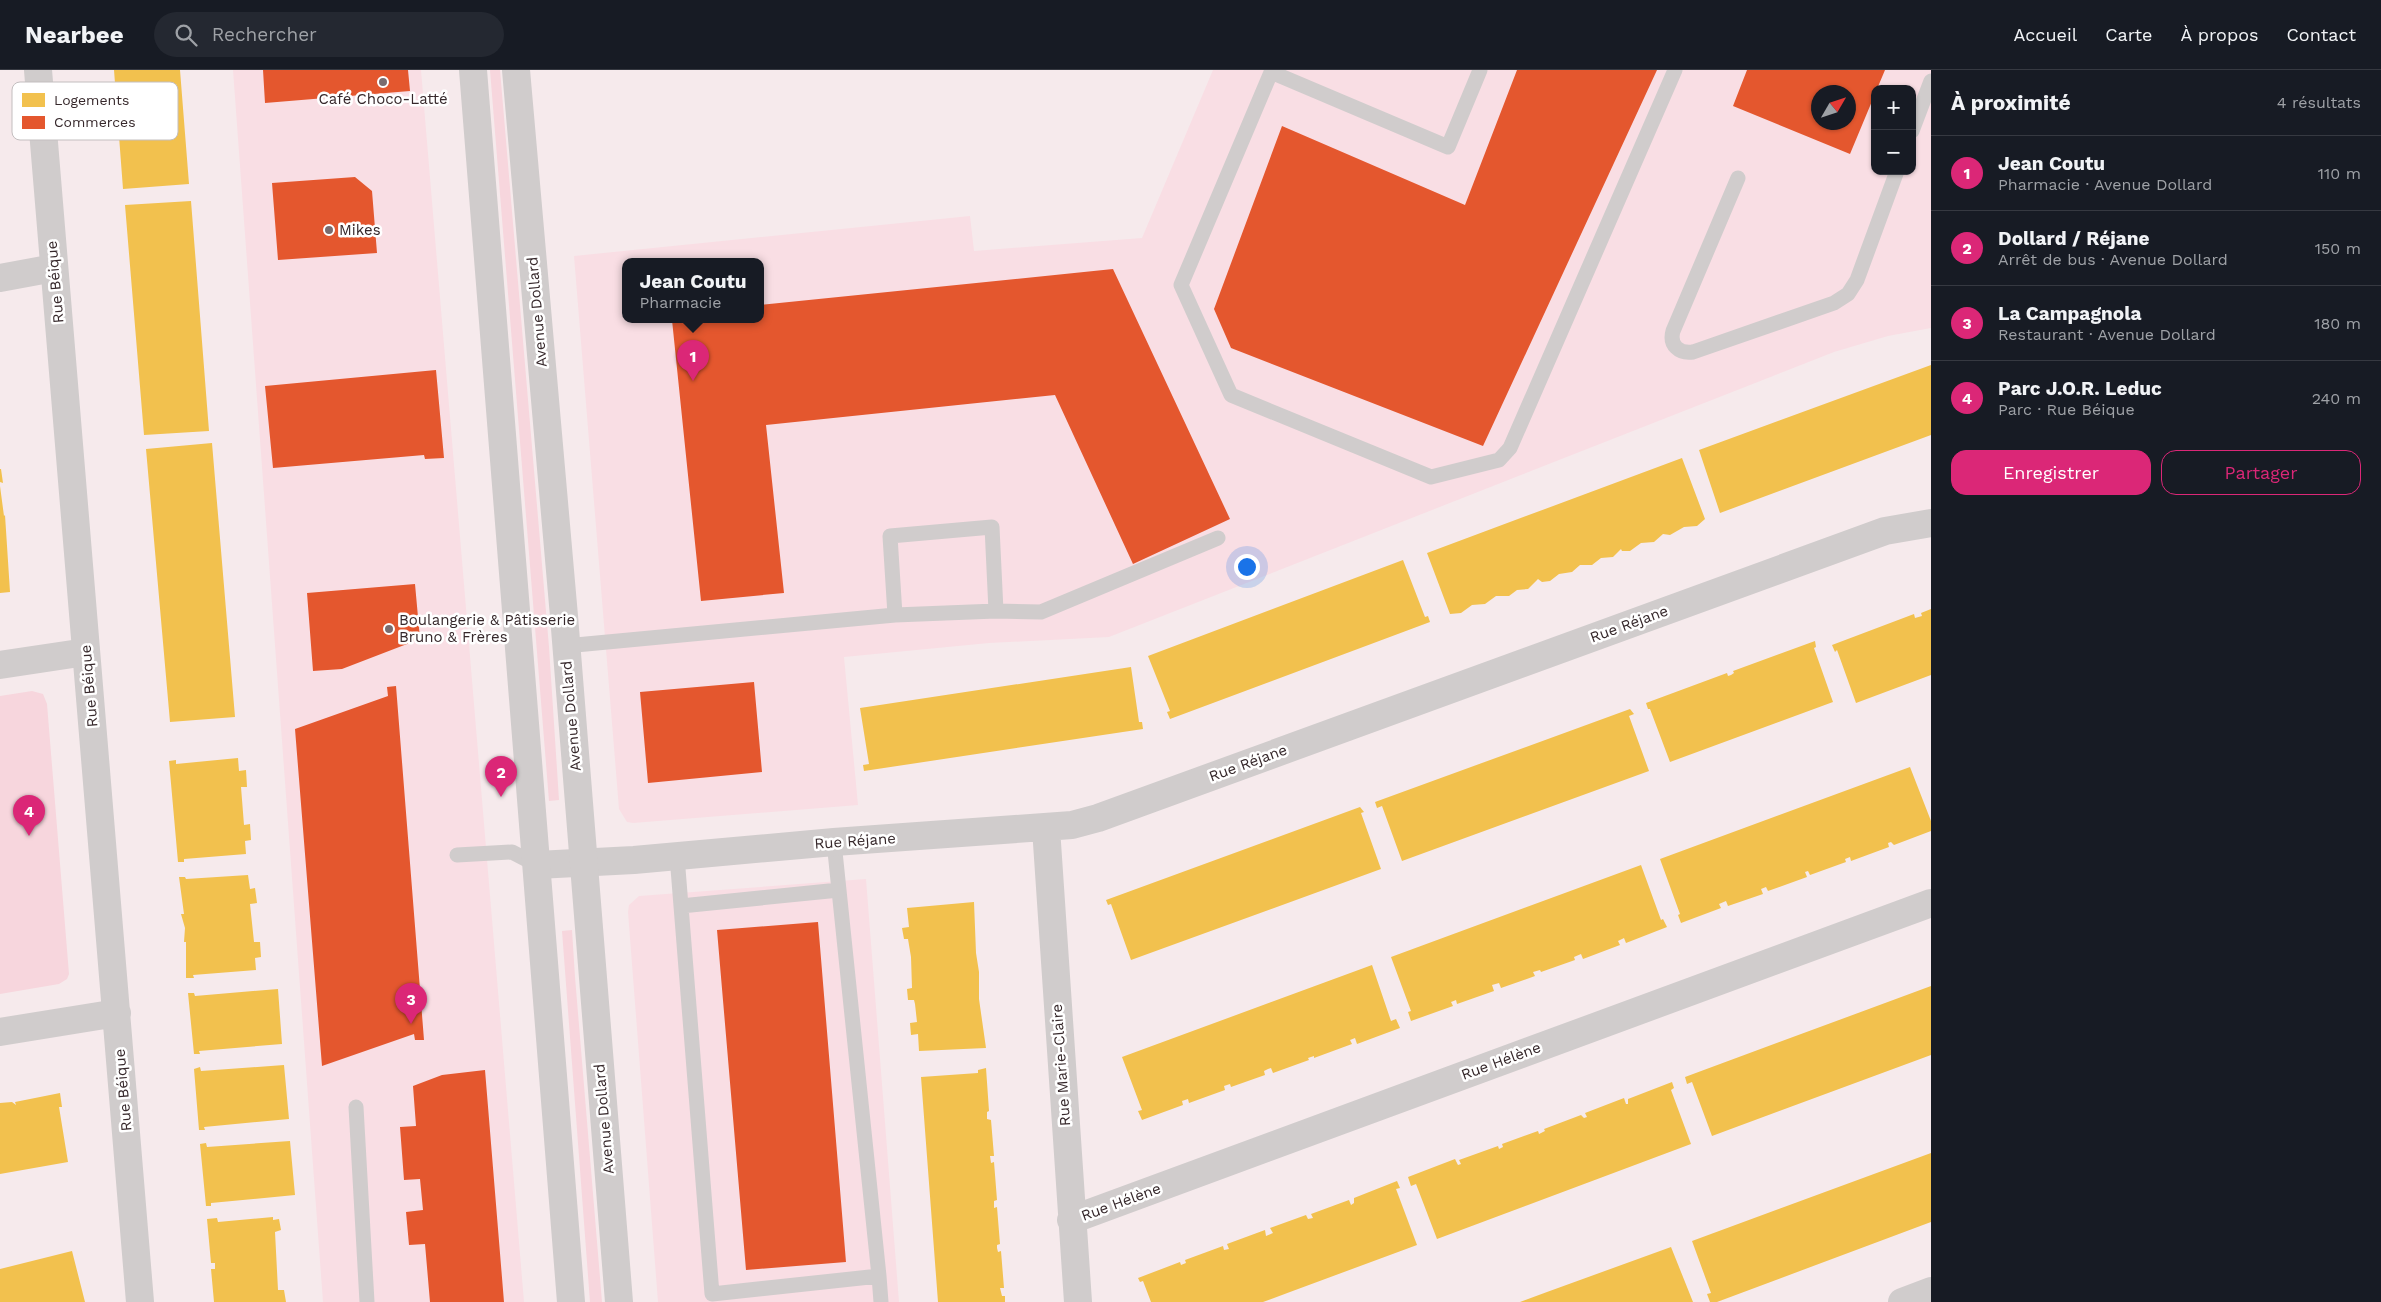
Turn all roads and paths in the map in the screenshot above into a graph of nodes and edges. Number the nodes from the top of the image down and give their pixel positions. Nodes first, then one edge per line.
1 (473, 70) edge
2 (516, 70) edge
3 (1480, 70) edge
4 (1675, 70) edge
5 (1271, 71) edge
6 (1931, 81) edge
7 (1913, 130) edge
8 (44, 140) edge
9 (1896, 175) edge
10 (1738, 178) dead end
11 (54, 268) junction
12 (0, 278) edge
13 (1931, 523) edge
14 (1218, 538) dead end
15 (996, 612) junction
16 (895, 615) junction
17 (566, 646) junction
18 (86, 652) junction
19 (0, 666) edge
20 (1046, 828) junction
21 (834, 842) junction
22 (457, 855) dead end
23 (677, 856) junction
24 (584, 863) junction
25 (536, 865) junction
26 (839, 890) junction
27 (1931, 903) edge
28 (681, 906) junction
29 (117, 1013) junction
30 (0, 1032) edge
31 (356, 1107) dead end
32 (1071, 1220) junction
33 (878, 1276) junction
34 (1931, 1291) edge
35 (712, 1298) edge
36 (140, 1302) edge
37 (367, 1302) edge
38 (571, 1302) edge
39 (619, 1302) edge
40 (881, 1302) edge
41 (1078, 1302) edge
42 (1902, 1302) edge

1 - 25 street
2 - 17 street, Avenue Dollard
3 - 5 lane
4 - 5 lane
6 - 7 lane
8 - 11 street, Rue Béique
9 - 10 lane
11 - 12 street
11 - 18 street, Rue Béique
13 - 20 street, Rue Réjane
14 - 15 lane
15 - 16 lane
15 - 16 lane
16 - 17 lane
17 - 24 street, Avenue Dollard
18 - 19 street
18 - 29 street, Rue Béique
20 - 21 street, Rue Réjane
20 - 32 street, Rue Marie-Claire
21 - 23 street, Rue Réjane
21 - 26 lane
22 - 25 lane
23 - 24 street, Rue Réjane
23 - 28 lane
24 - 25 street, Rue Réjane
24 - 39 street, Avenue Dollard
25 - 38 street
26 - 28 lane
26 - 33 lane
27 - 32 street, Rue Hélène
28 - 35 lane
29 - 30 street
29 - 36 street, Rue Béique
31 - 37 lane
32 - 41 street, Rue Marie-Claire
33 - 35 lane
33 - 40 lane
34 - 42 street

